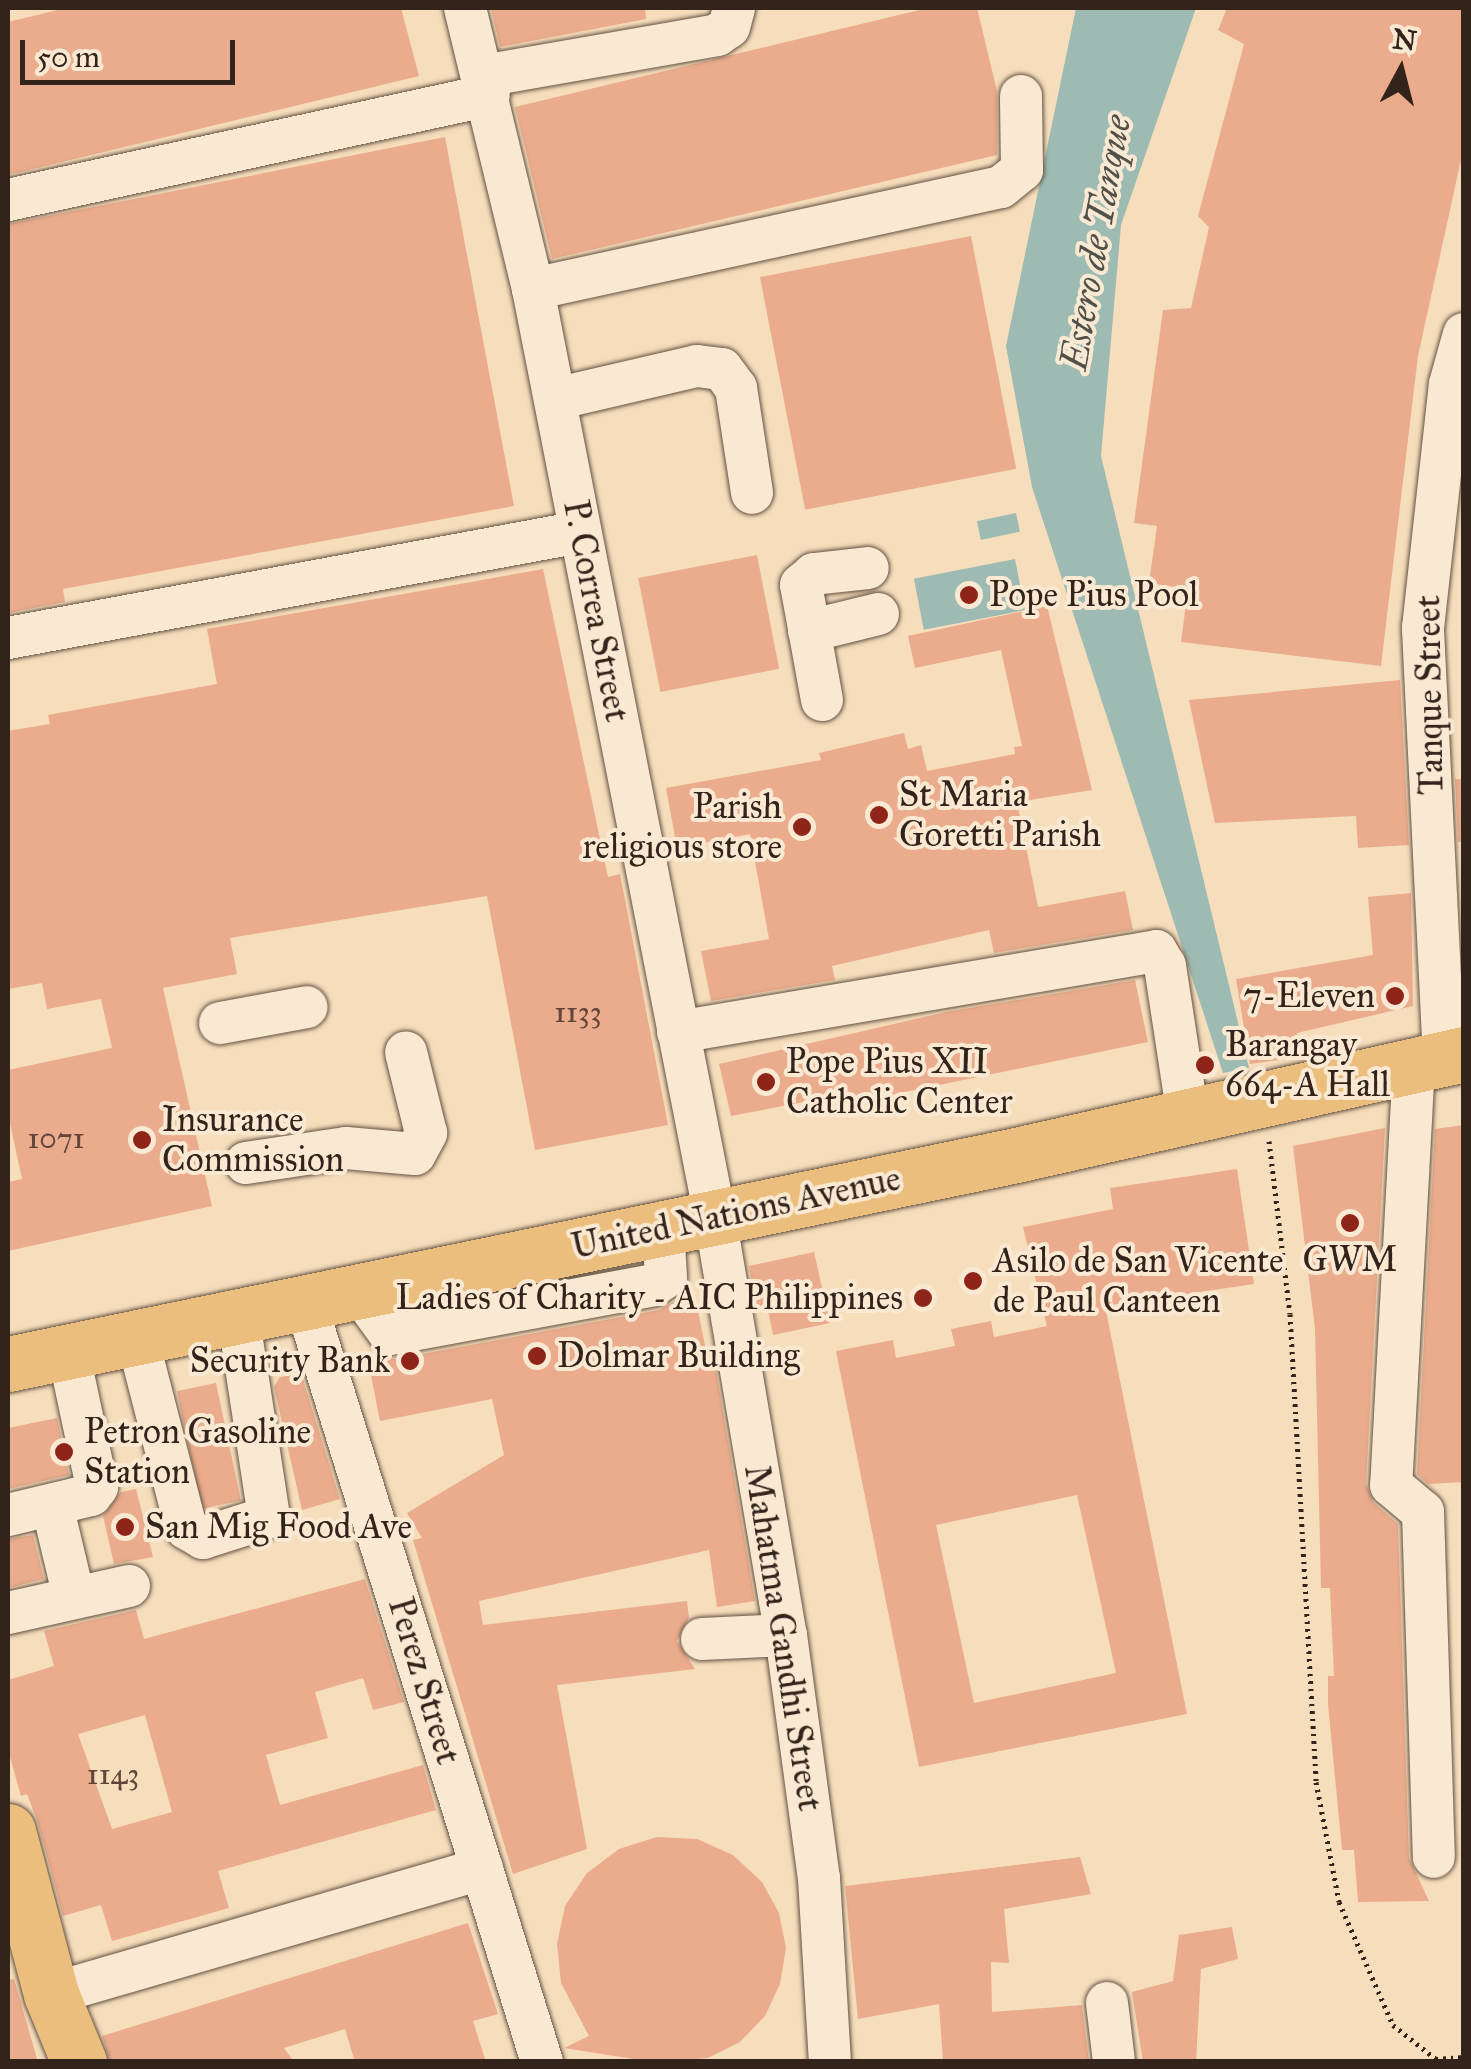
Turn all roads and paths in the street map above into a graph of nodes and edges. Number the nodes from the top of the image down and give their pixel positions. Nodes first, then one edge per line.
1 (465, 8) edge
2 (734, 8) edge
3 (486, 86) junction
4 (1021, 96) dead end
5 (8, 200) edge
6 (532, 289) junction
7 (1464, 334) edge
8 (555, 400) junction
9 (752, 493) dead end
10 (580, 532) junction
11 (868, 568) dead end
12 (878, 614) dead end
13 (809, 632) junction
14 (8, 638) edge
15 (822, 700) dead end
16 (1451, 1005) edge
17 (308, 1007) dead end
18 (220, 1023) dead end
19 (678, 1032) junction
20 (406, 1052) dead end
21 (1441, 1059) edge
22 (1232, 1106) junction
23 (246, 1164) dead end
24 (689, 1222) junction
25 (305, 1301) junction
26 (238, 1315) junction
27 (137, 1337) junction
28 (68, 1351) junction
29 (8, 1364) edge
30 (52, 1505) junction
31 (8, 1514) edge
32 (128, 1586) dead end
33 (74, 1597) junction
34 (8, 1613) edge
35 (786, 1635) junction
36 (702, 1639) dead end
37 (8, 1831) edge
38 (1434, 1857) dead end
39 (482, 1869) junction
40 (52, 1994) junction
41 (1107, 2003) dead end
42 (1464, 2057) edge
43 (78, 2062) edge
44 (542, 2062) edge
45 (830, 2062) edge
46 (1114, 2062) edge

1 - 3 street, P. Correa Street
2 - 3 street
3 - 5 street
3 - 6 street, P. Correa Street
4 - 6 street
6 - 8 street, P. Correa Street
7 - 16 street, Tanque Street
8 - 9 street
8 - 10 street, P. Correa Street
10 - 14 street
10 - 19 street, P. Correa Street
11 - 13 street
12 - 13 street
13 - 15 street
16 - 21 street, Tanque Street
17 - 18 street
19 - 22 street
19 - 24 street, P. Correa Street
20 - 23 street
21 - 22 main road, United Nations Avenue
21 - 38 street, Tanque Street
22 - 24 main road, United Nations Avenue
22 - 42 path
24 - 25 main road, United Nations Avenue
24 - 35 street, Mahatma Gandhi Street
25 - 26 main road, United Nations Avenue
25 - 39 street, Perez Street
26 - 27 main road, United Nations Avenue
26 - 27 street
27 - 28 main road, United Nations Avenue
28 - 29 main road, United Nations Avenue
28 - 30 street
30 - 31 street
30 - 33 street
32 - 33 street
33 - 34 street
35 - 36 street
35 - 45 street, Mahatma Gandhi Street
37 - 40 main road
39 - 40 street
39 - 44 street, Perez Street
40 - 43 main road
41 - 46 street

